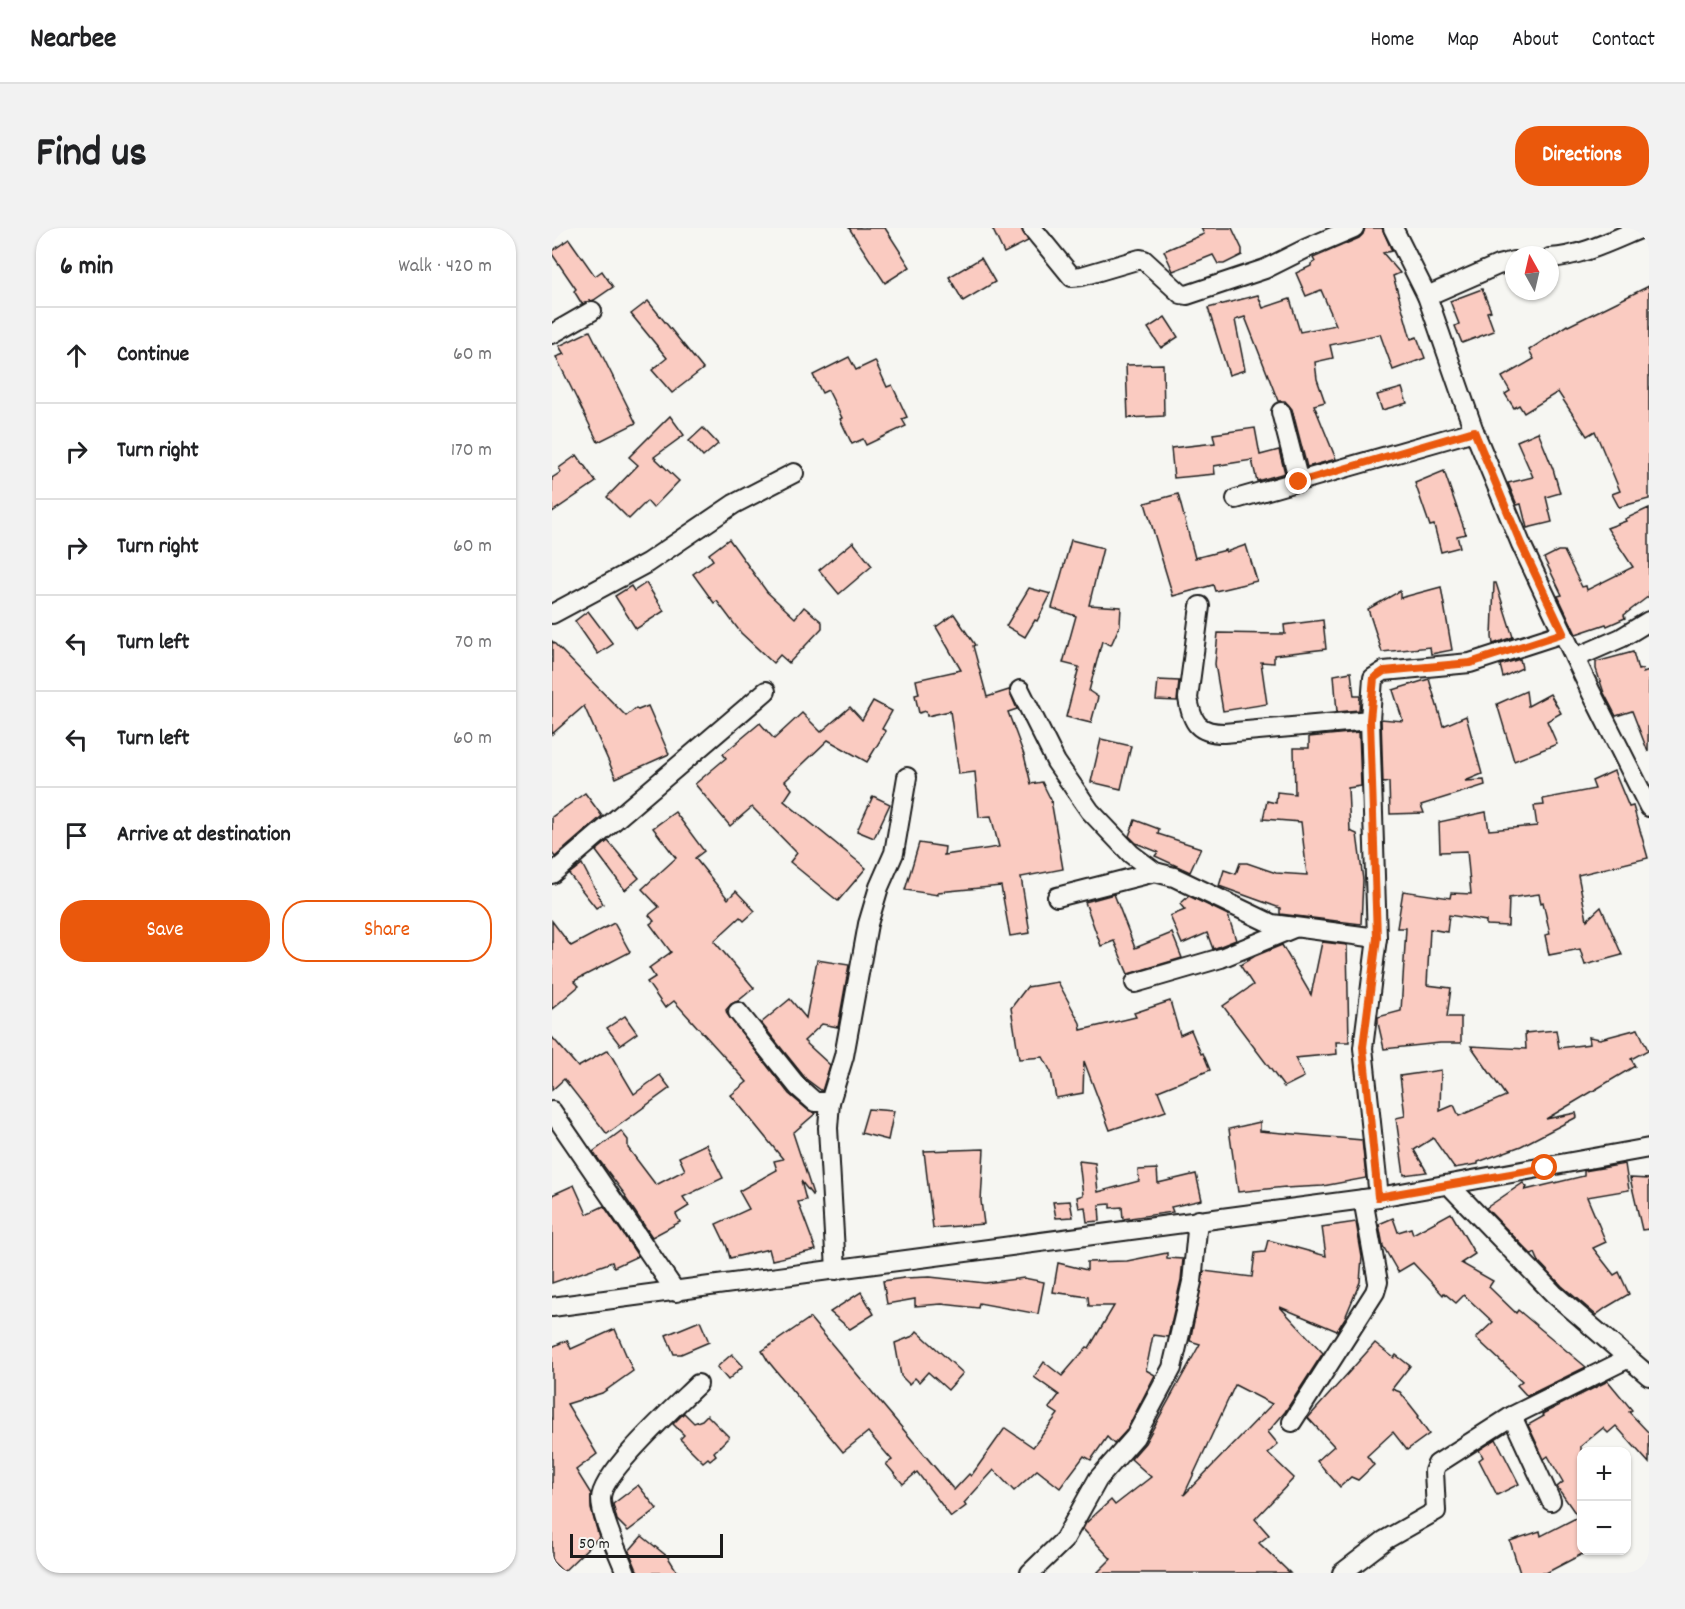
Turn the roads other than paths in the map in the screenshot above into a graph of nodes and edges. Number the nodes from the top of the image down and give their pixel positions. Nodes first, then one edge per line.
1 (1032, 228) edge
2 (1354, 228) edge
3 (1393, 228) edge
4 (1642, 228) edge
5 (1559, 257) edge
6 (1505, 263) edge
7 (1427, 296) junction
8 (592, 311) dead end
9 (552, 334) edge
10 (1281, 412) dead end
11 (1474, 431) junction
12 (795, 473) dead end
13 (1299, 482) junction
14 (1236, 499) dead end
15 (1200, 606) dead end
16 (552, 614) edge
17 (1649, 621) edge
18 (1563, 633) junction
19 (1575, 658) junction
20 (1020, 690) dead end
21 (766, 691) dead end
22 (1370, 720) junction
23 (907, 777) dead end
24 (1649, 807) edge
25 (1155, 872) junction
26 (552, 874) edge
27 (1057, 897) dead end
28 (1294, 928) junction
29 (1377, 938) junction
30 (1135, 983) dead end
31 (738, 1012) dead end
32 (830, 1102) junction
33 (552, 1111) edge
34 (1649, 1148) edge
35 (1450, 1186) junction
36 (1371, 1198) junction
37 (1198, 1220) junction
38 (836, 1270) junction
39 (676, 1292) junction
40 (552, 1307) edge
41 (1627, 1359) junction
42 (1649, 1376) edge
43 (698, 1384) dead end
44 (1512, 1416) junction
45 (1292, 1422) dead end
46 (1551, 1501) dead end
47 (626, 1573) edge
48 (1030, 1573) edge
49 (1342, 1573) edge

1 - 2 street
3 - 7 street
4 - 5 street
6 - 7 street
7 - 11 street
8 - 9 street
10 - 13 street
11 - 13 street
11 - 18 street
12 - 16 street
13 - 14 street
15 - 22 street
17 - 19 street
18 - 19 street
18 - 22 street
19 - 24 street
20 - 25 street
21 - 26 street
22 - 29 street
23 - 32 street
25 - 27 street
25 - 28 street
28 - 29 street
28 - 30 street
29 - 36 street
31 - 32 street
32 - 38 street
33 - 39 street
34 - 35 street
35 - 36 street
35 - 41 street
36 - 37 street
36 - 45 street
37 - 38 street
37 - 48 street
38 - 39 street
39 - 40 street
41 - 42 street
41 - 44 street
43 - 47 street
44 - 46 street
44 - 49 street

